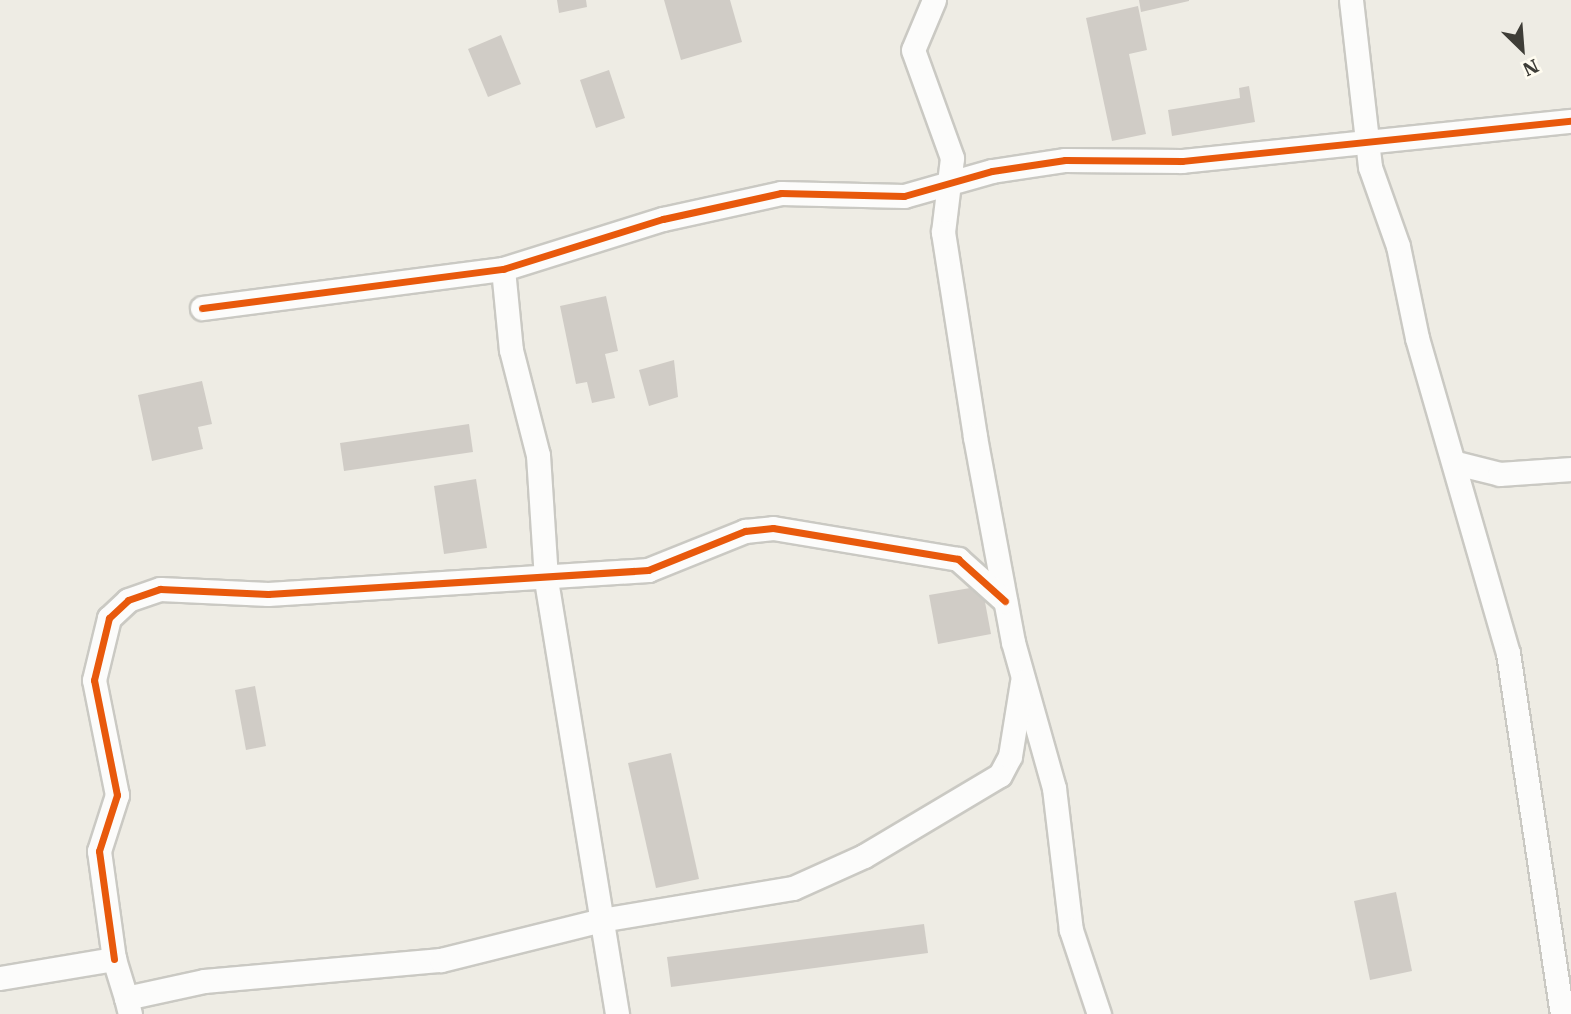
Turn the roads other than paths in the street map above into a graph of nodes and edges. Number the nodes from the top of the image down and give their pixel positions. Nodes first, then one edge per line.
1 (934, 0) edge
2 (1352, 0) edge
3 (1571, 121) edge
4 (1367, 144) junction
5 (950, 184) junction
6 (503, 269) junction
7 (202, 308) dead end
8 (1457, 463) junction
9 (1571, 469) edge
10 (546, 580) junction
11 (1005, 601) junction
12 (1023, 676) junction
13 (601, 920) junction
14 (114, 959) junction
15 (0, 978) edge
16 (128, 1006) edge
17 (617, 1014) edge
18 (1099, 1014) edge
19 (1562, 1014) edge

1 - 5 street
2 - 4 street
3 - 4 street
4 - 5 street
4 - 8 street
5 - 6 street
5 - 11 street
6 - 7 street
6 - 10 street
8 - 9 street
8 - 19 street
10 - 11 street
10 - 13 street
10 - 14 street
11 - 12 street
12 - 13 street
12 - 18 street
13 - 16 street
13 - 17 street
14 - 15 street
14 - 16 street

